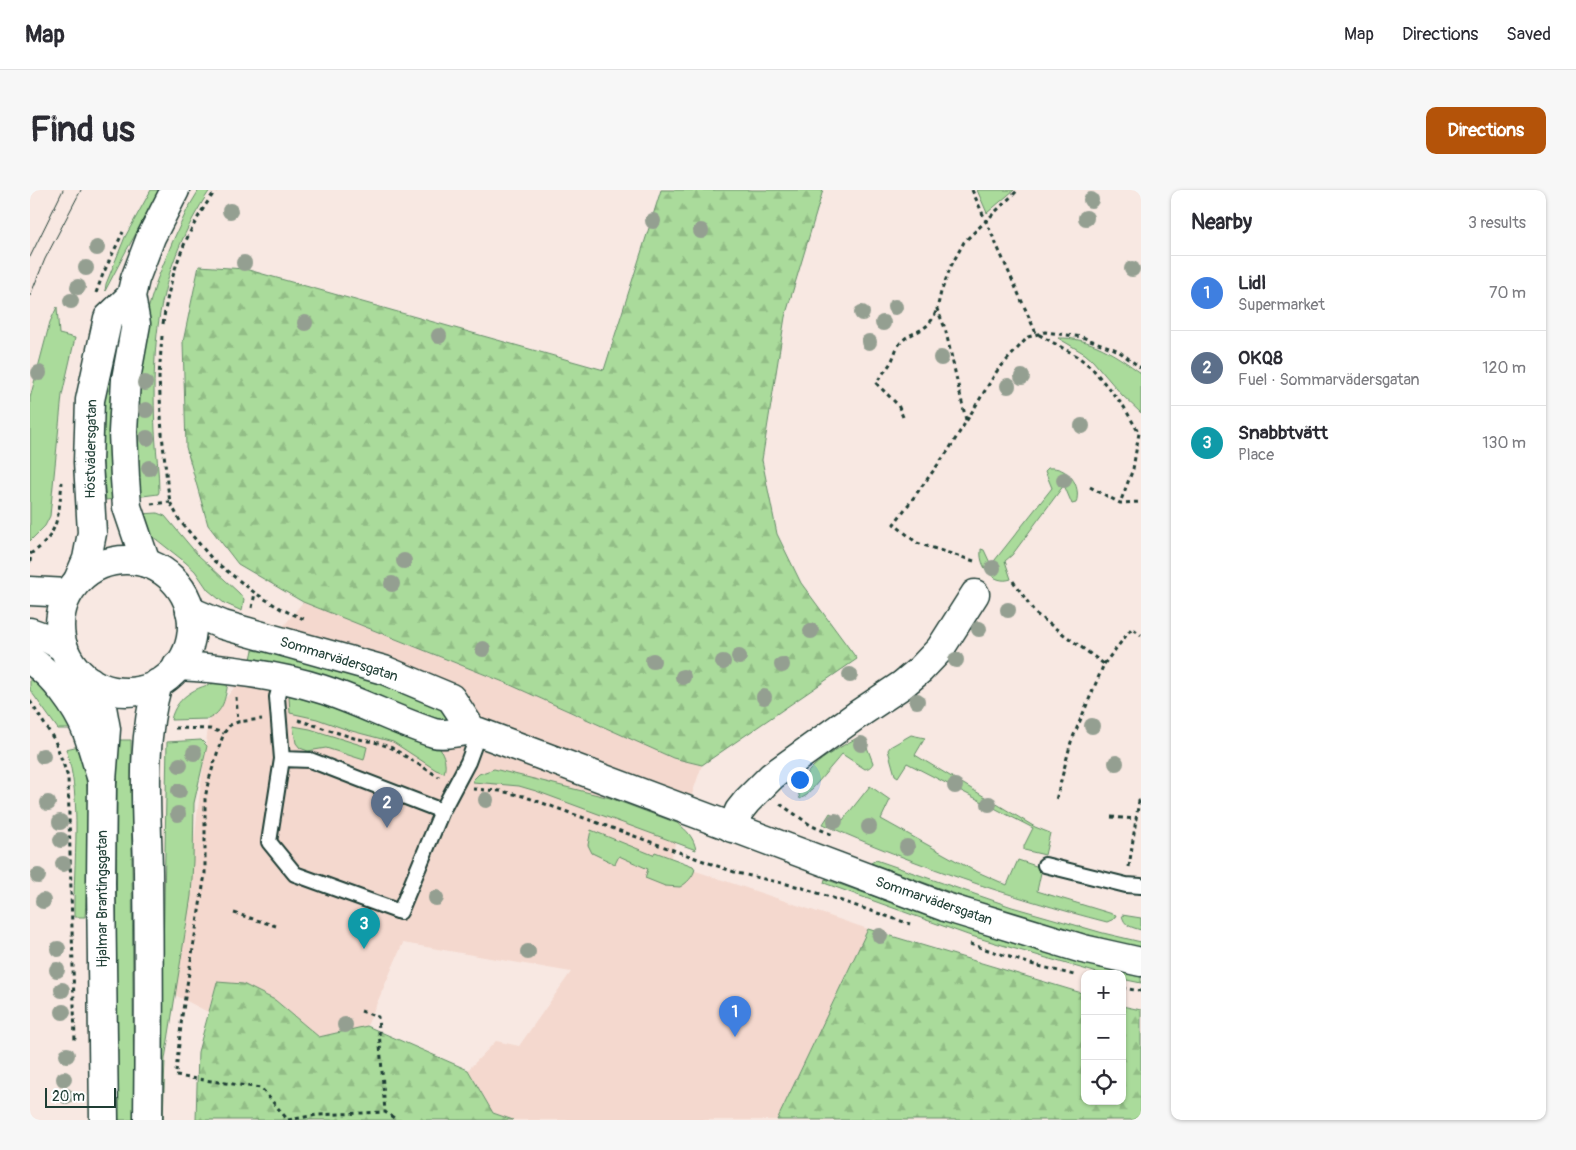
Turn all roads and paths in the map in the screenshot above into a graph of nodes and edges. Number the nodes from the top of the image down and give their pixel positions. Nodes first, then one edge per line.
1 (175, 190) edge
2 (216, 190) edge
3 (972, 190) edge
4 (1018, 190) edge
5 (986, 221) junction
6 (131, 296) junction
7 (937, 308) junction
8 (1036, 333) junction
9 (1141, 368) edge
10 (903, 417) dead end
11 (967, 421) junction
12 (1141, 446) edge
13 (1137, 450) junction
14 (1090, 487) dead end
15 (1141, 502) edge
16 (1120, 503) junction
17 (31, 554) dead end
18 (974, 560) dead end
19 (30, 562) edge
20 (146, 563) junction
21 (1013, 581) dead end
22 (73, 587) junction
23 (30, 591) edge
24 (975, 594) dead end
25 (190, 611) junction
26 (307, 620) dead end
27 (30, 632) edge
28 (1141, 635) edge
29 (64, 648) junction
30 (30, 660) edge
31 (1104, 664) junction
32 (168, 675) junction
33 (282, 679) junction
34 (90, 681) junction
35 (30, 701) edge
36 (279, 718) junction
37 (476, 731) junction
38 (282, 758) junction
39 (102, 781) junction
40 (457, 784) junction
41 (759, 789) junction
42 (1056, 800) dead end
43 (1141, 801) edge
44 (442, 811) junction
45 (1111, 817) dead end
46 (1136, 819) junction
47 (732, 828) junction
48 (837, 837) dead end
49 (1045, 865) dead end
50 (1126, 885) junction
51 (1141, 886) edge
52 (234, 914) dead end
53 (911, 924) dead end
54 (276, 926) dead end
55 (967, 943) dead end
56 (1141, 962) edge
57 (1076, 976) dead end
58 (1126, 989) edge
59 (1141, 991) edge
60 (360, 1011) dead end
61 (75, 1051) dead end
62 (176, 1076) junction
63 (176, 1082) dead end
64 (385, 1112) junction
65 (104, 1120) edge
66 (148, 1120) edge
67 (397, 1120) edge

1 - 6 street
2 - 26 path
3 - 5 path
4 - 5 path
5 - 7 path
5 - 8 path
6 - 20 street
6 - 22 street, Höstvädersgatan
7 - 10 path
7 - 11 path
8 - 9 path
8 - 11 path
8 - 13 path
11 - 18 path
12 - 13 path
13 - 16 path
14 - 16 path
15 - 16 path
17 - 19 path
20 - 22 street
20 - 25 street
21 - 31 path
22 - 23 street
22 - 29 street, Hjalmar Brantingsgatan
24 - 41 street
25 - 32 street
25 - 37 street, Sommarvädersgatan
27 - 29 street
28 - 31 path
29 - 34 street, Hjalmar Brantingsgatan
30 - 39 street
31 - 42 path
32 - 33 street, Sommarvädersgatan
32 - 34 street, Hjalmar Brantingsgatan
32 - 66 street
33 - 36 lane
33 - 37 street, Sommarvädersgatan
34 - 39 street, Hjalmar Brantingsgatan
35 - 61 path
36 - 38 lane
36 - 40 path
36 - 62 path
37 - 40 lane
37 - 47 street, Sommarvädersgatan
38 - 44 lane
38 - 44 lane
39 - 65 street, Hjalmar Brantingsgatan
40 - 44 lane
40 - 53 path
41 - 47 street
41 - 48 path
43 - 46 path
45 - 46 path
46 - 50 path
47 - 56 street, Sommarvädersgatan
49 - 50 lane
50 - 51 lane
52 - 54 path
55 - 57 path
58 - 59 path
60 - 64 path
62 - 63 path
62 - 64 path
64 - 67 path

